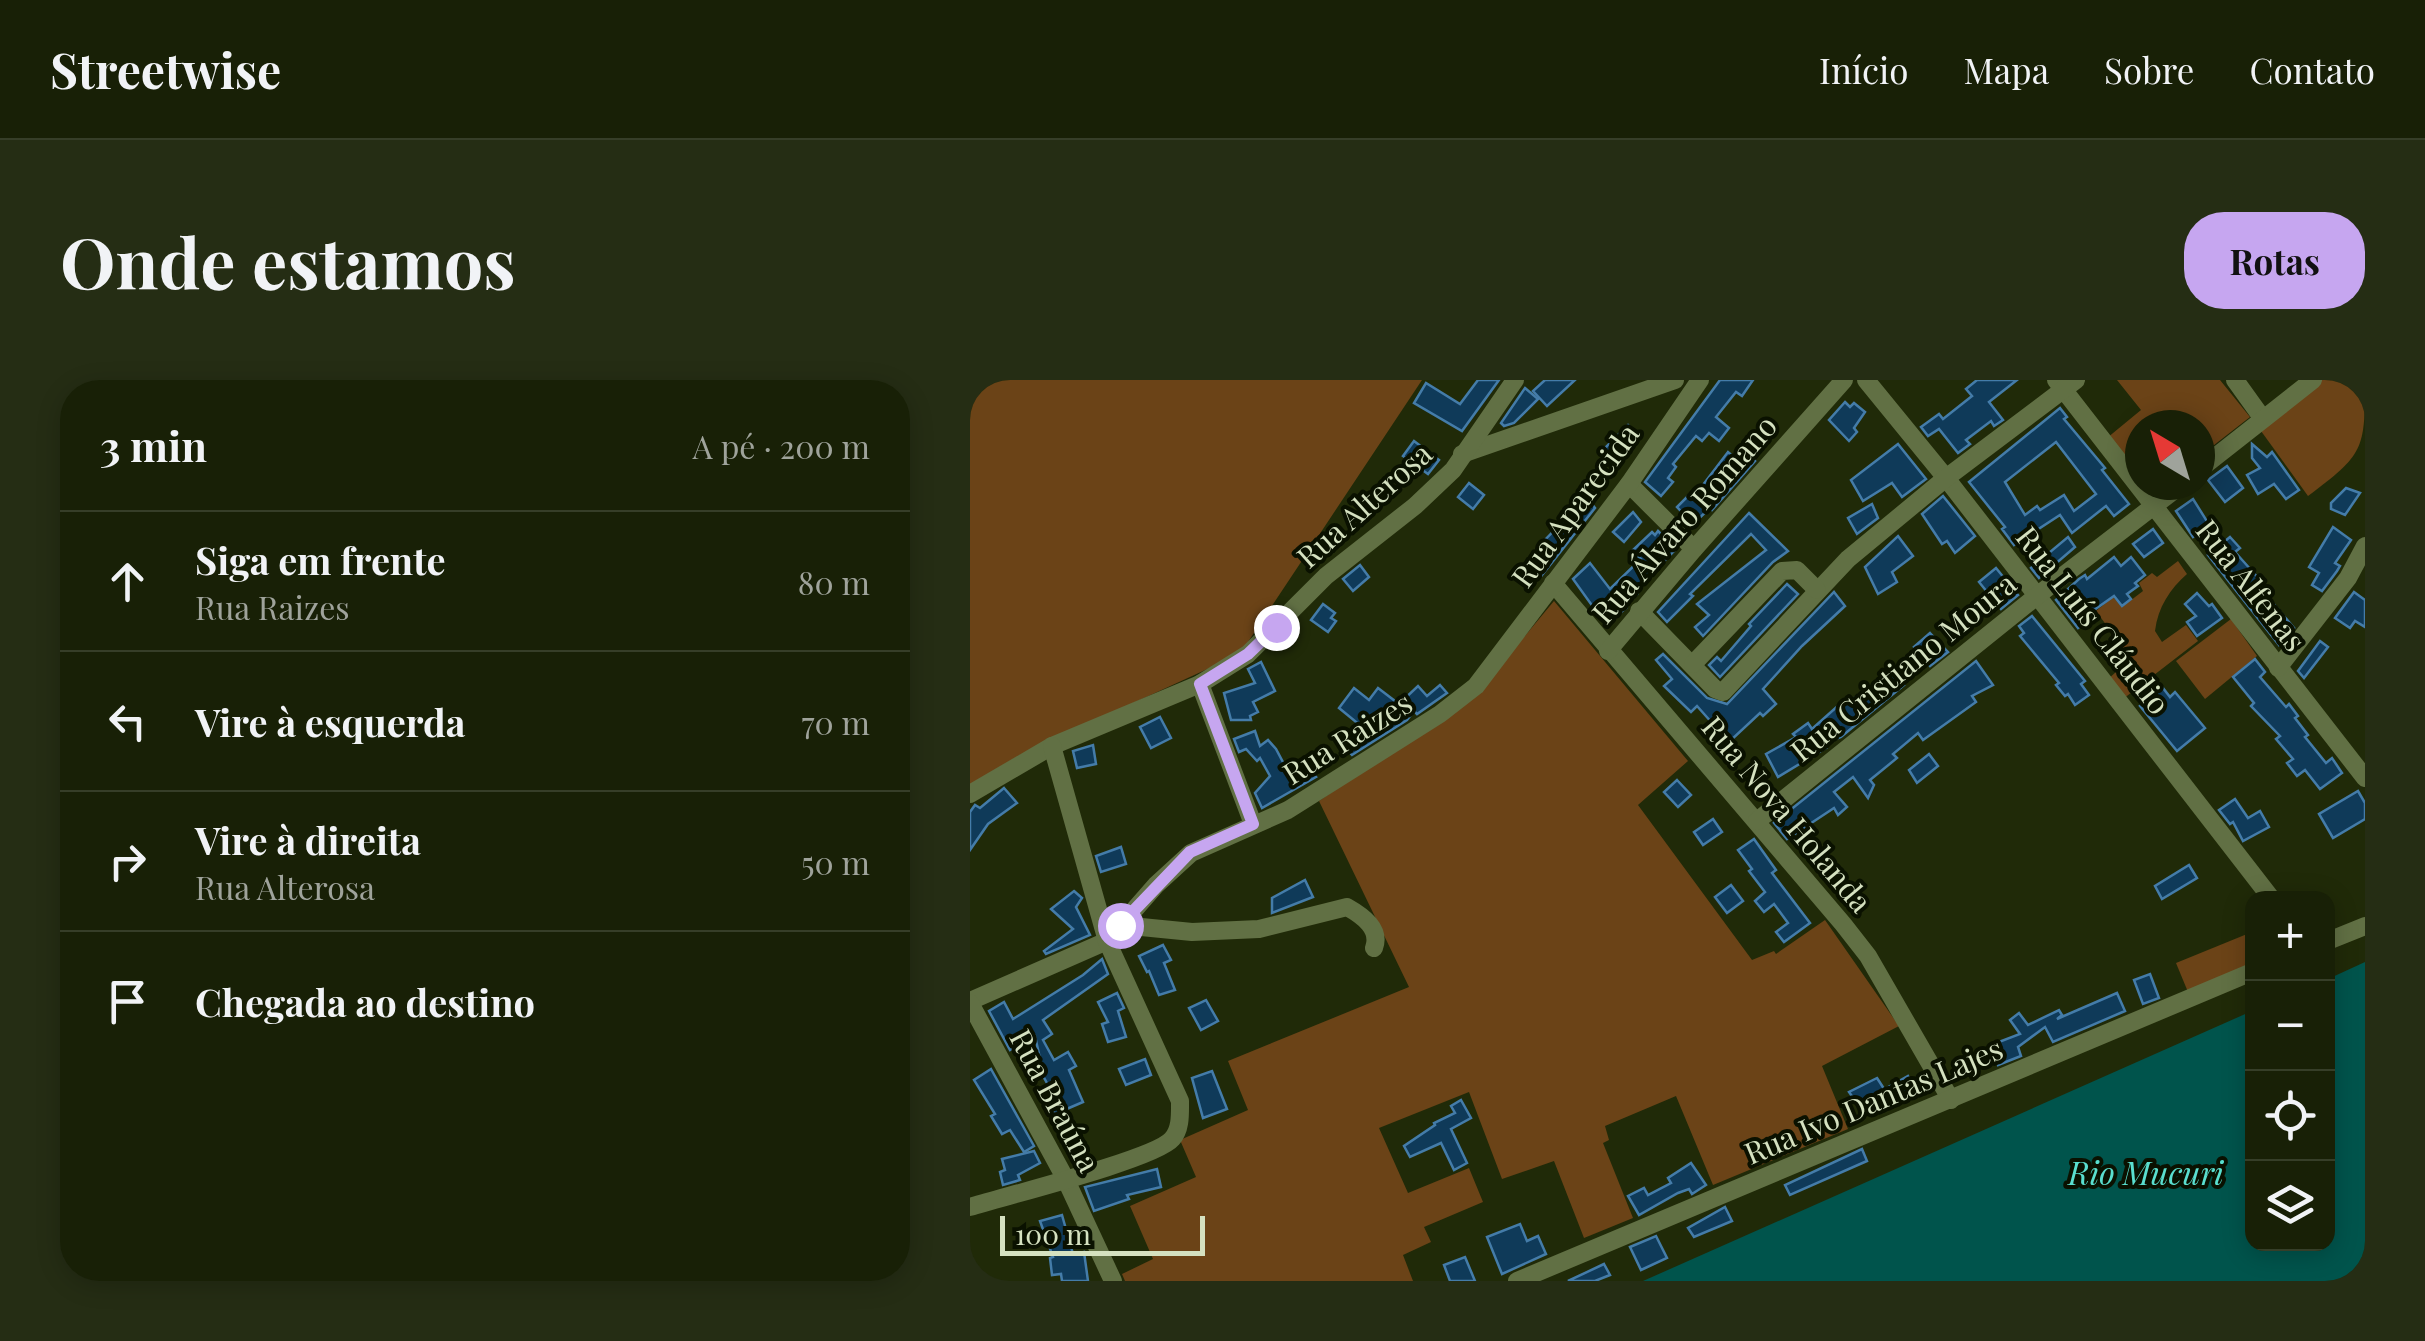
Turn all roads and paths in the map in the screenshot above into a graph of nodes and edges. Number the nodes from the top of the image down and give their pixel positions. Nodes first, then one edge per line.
1 (1515, 380) edge
2 (1675, 380) edge
3 (1700, 380) edge
4 (1844, 380) edge
5 (1866, 380) edge
6 (2234, 380) edge
7 (2313, 380) edge
8 (2066, 383) edge
9 (2263, 418) junction
10 (1462, 454) junction
11 (2215, 458) edge
12 (1946, 478) junction
13 (1629, 484) junction
14 (2163, 500) edge
15 (2154, 507) junction
16 (2365, 546) edge
17 (1694, 549) junction
18 (1553, 583) junction
19 (2356, 583) edge
20 (1817, 590) junction
21 (2038, 595) junction
22 (1639, 612) junction
23 (1608, 652) junction
24 (1494, 663) joint
25 (1693, 664) junction
26 (2278, 668) junction
27 (1200, 684) junction
28 (1052, 746) junction
29 (2361, 765) edge
30 (972, 795) edge
31 (1757, 821) junction
32 (1253, 824) junction
33 (2265, 891) edge
34 (1120, 925) junction
35 (2365, 926) edge
36 (2335, 938) edge
37 (1106, 941) junction
38 (1374, 948) dead end
39 (2245, 975) edge
40 (970, 1002) edge
41 (1950, 1100) junction
42 (1065, 1178) junction
43 (970, 1207) edge
44 (1113, 1281) edge
45 (1517, 1281) edge

1 - 10 street, Rua Alterosa
2 - 10 street
3 - 13 street, Rua Aparecida
4 - 17 street, Rua Álvaro Romano
5 - 12 street, Rua Luís Cláudio
6 - 9 street
7 - 9 street
8 - 12 street
8 - 15 street, Rua Alfenas
9 - 11 street
10 - 27 street, Rua Alterosa
12 - 20 street
12 - 21 street, Rua Luís Cláudio
13 - 17 street
13 - 18 street, Rua Aparecida
14 - 15 street, Rua Cristiano Moura
15 - 21 street, Rua Cristiano Moura
15 - 26 street, Rua Alfenas
16 - 19 street
17 - 22 street, Rua Álvaro Romano
18 - 23 street, Rua Nova Holanda
18 - 24 street, Rua Aparecida
19 - 26 street
20 - 25 street
20 - 25 street
21 - 31 street, Rua Cristiano Moura
21 - 33 street, Rua Luís Cláudio
22 - 23 street, Rua Álvaro Romano
22 - 25 street
23 - 31 street, Rua Nova Holanda
24 - 32 street, Rua Raizes
26 - 29 street, Rua Alfenas
27 - 28 street, Rua Alterosa
27 - 32 street
28 - 30 street, Rua Alterosa
28 - 37 street
31 - 41 street, Rua Nova Holanda
32 - 34 street, Rua Raizes
34 - 37 street, Rua Raizes
34 - 38 street
35 - 36 street
37 - 40 street, Rua Raizes
37 - 42 street
39 - 41 street, Rua Ivo Dantas Lajes
40 - 42 street, Rua Braúna
41 - 45 street, Rua Ivo Dantas Lajes
42 - 43 street
42 - 44 street, Rua Braúna

